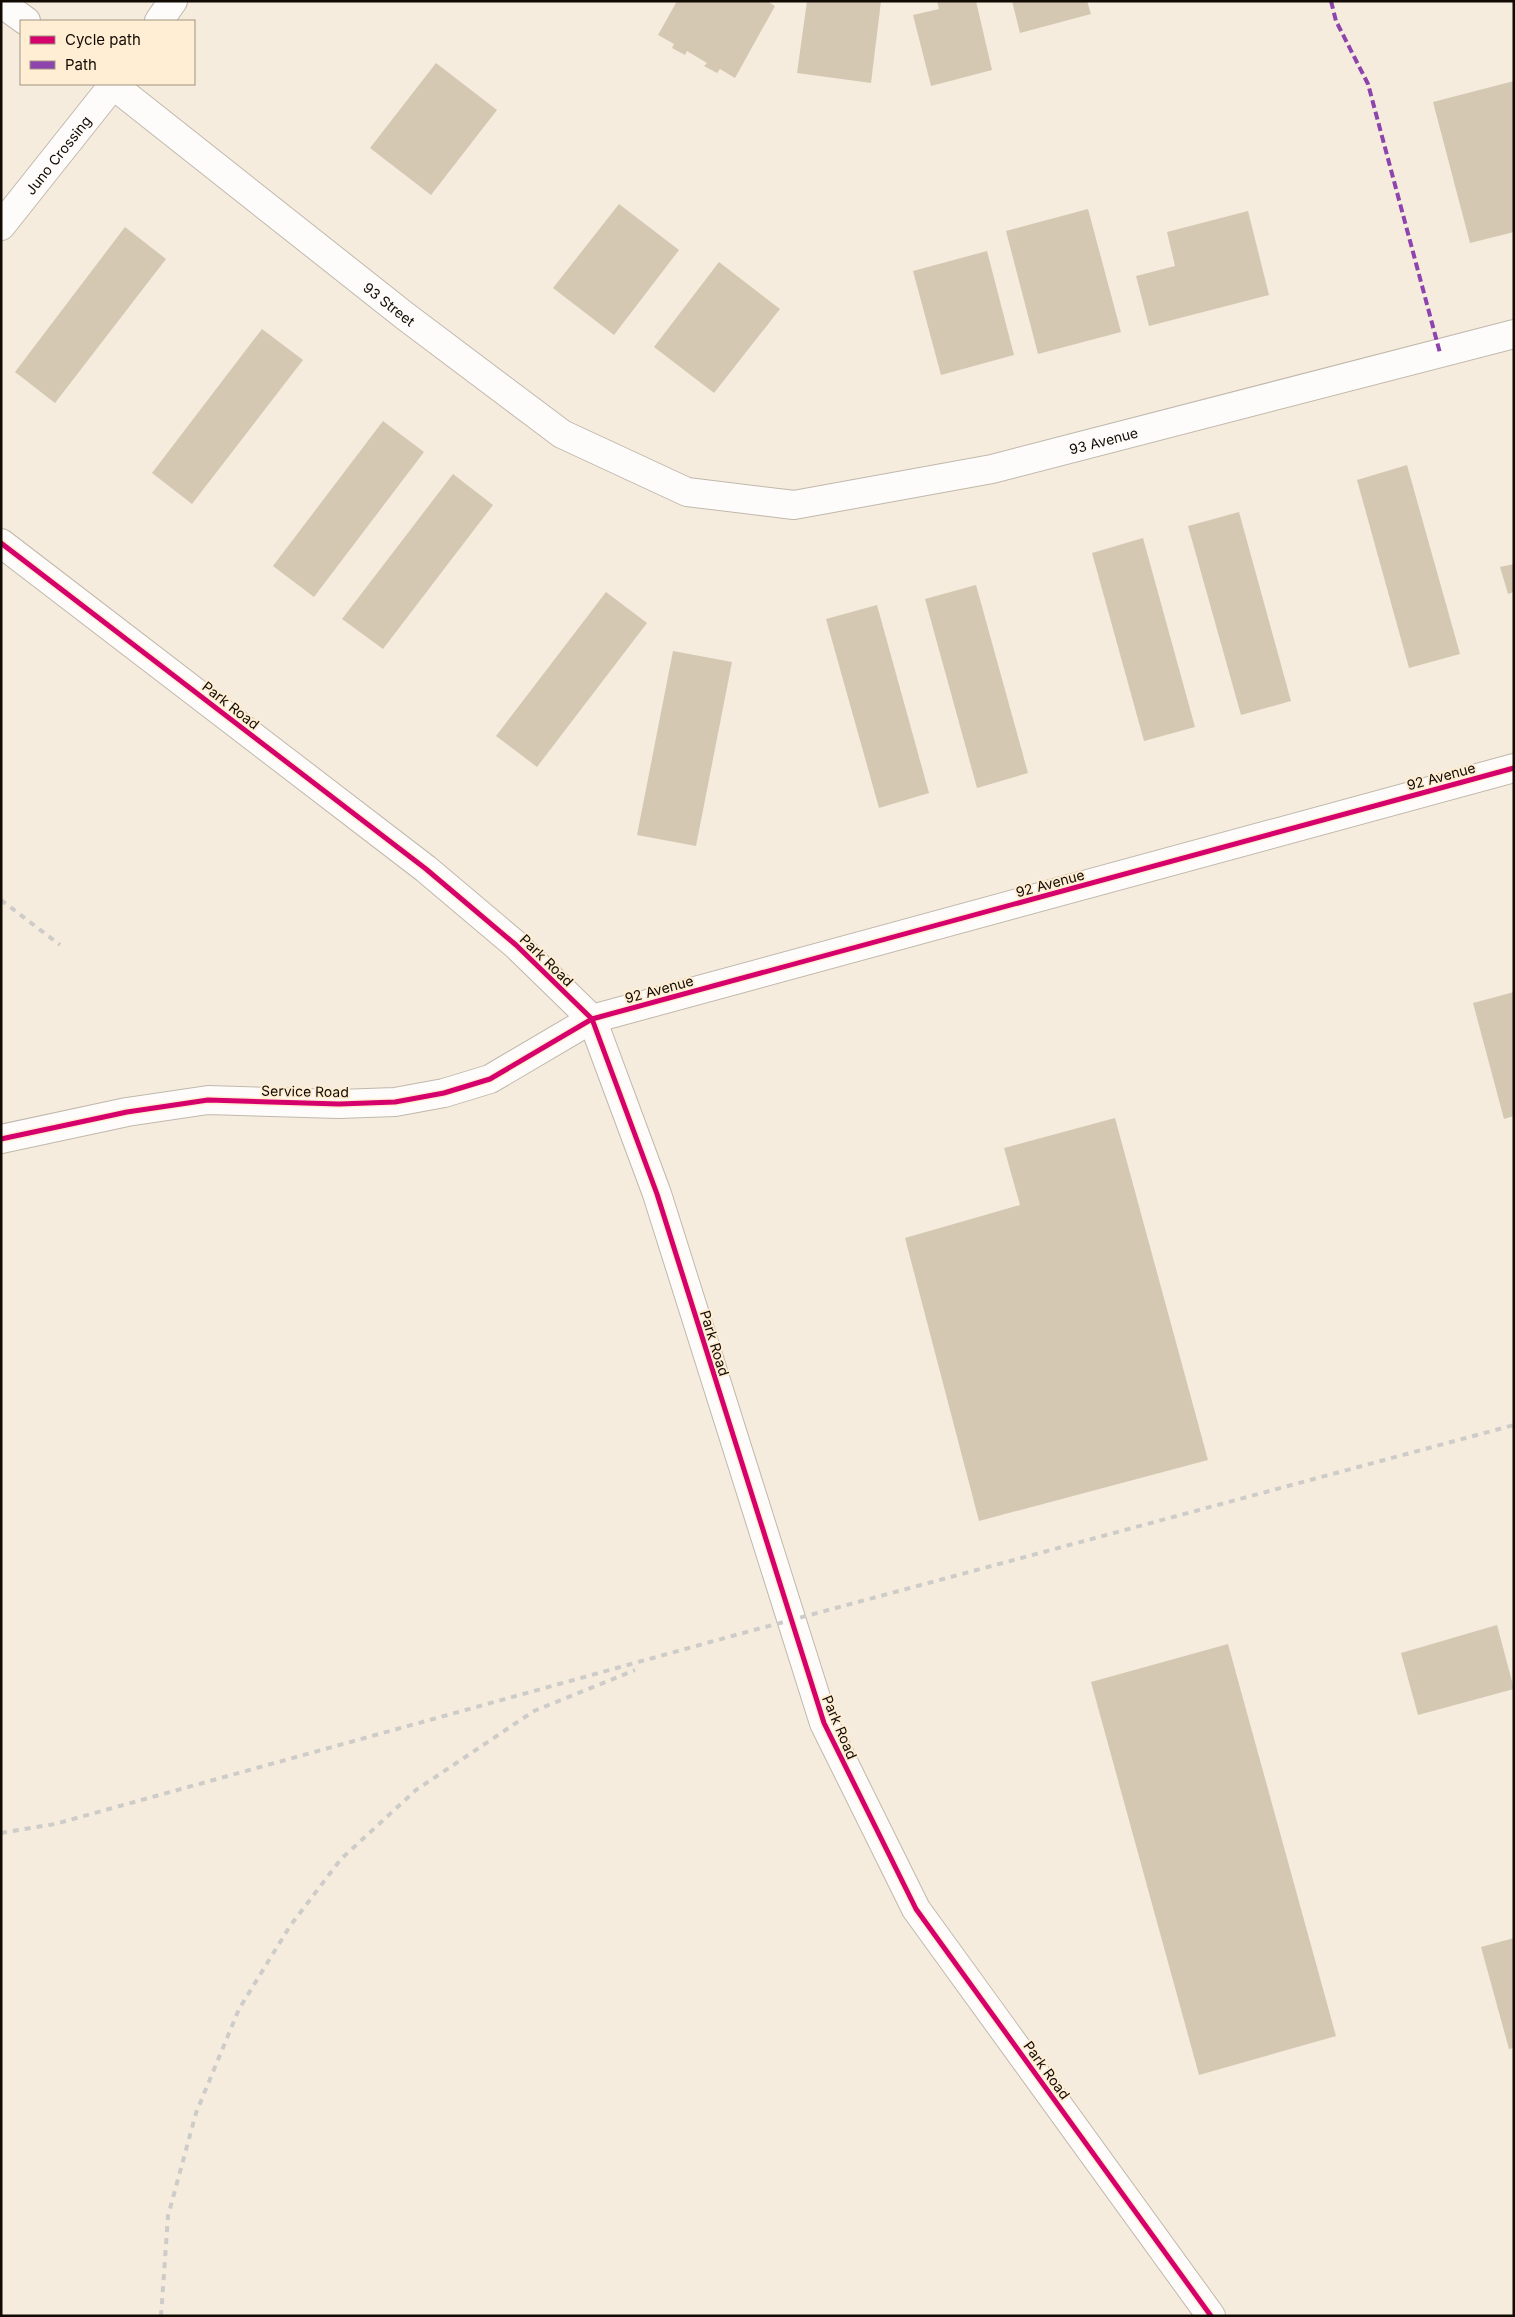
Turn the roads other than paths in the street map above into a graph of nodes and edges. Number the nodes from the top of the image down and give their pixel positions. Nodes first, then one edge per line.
1 (173, 1) edge
2 (1, 3) edge
3 (25, 20) edge
4 (160, 20) edge
5 (112, 85) edge
6 (114, 85) edge
7 (1, 226) edge
8 (1514, 334) edge
9 (687, 492) joint
10 (1, 543) edge
11 (1514, 768) edge
12 (592, 1019) junction
13 (1, 1139) edge
14 (1212, 2316) edge

1 - 4 street
2 - 3 street
5 - 7 street, Juno Crossing
6 - 9 street, 93 Street
8 - 9 street, 93 Avenue
10 - 12 street, Park Road
11 - 12 street, 92 Avenue
12 - 13 street, Service Road
12 - 14 street, Park Road

